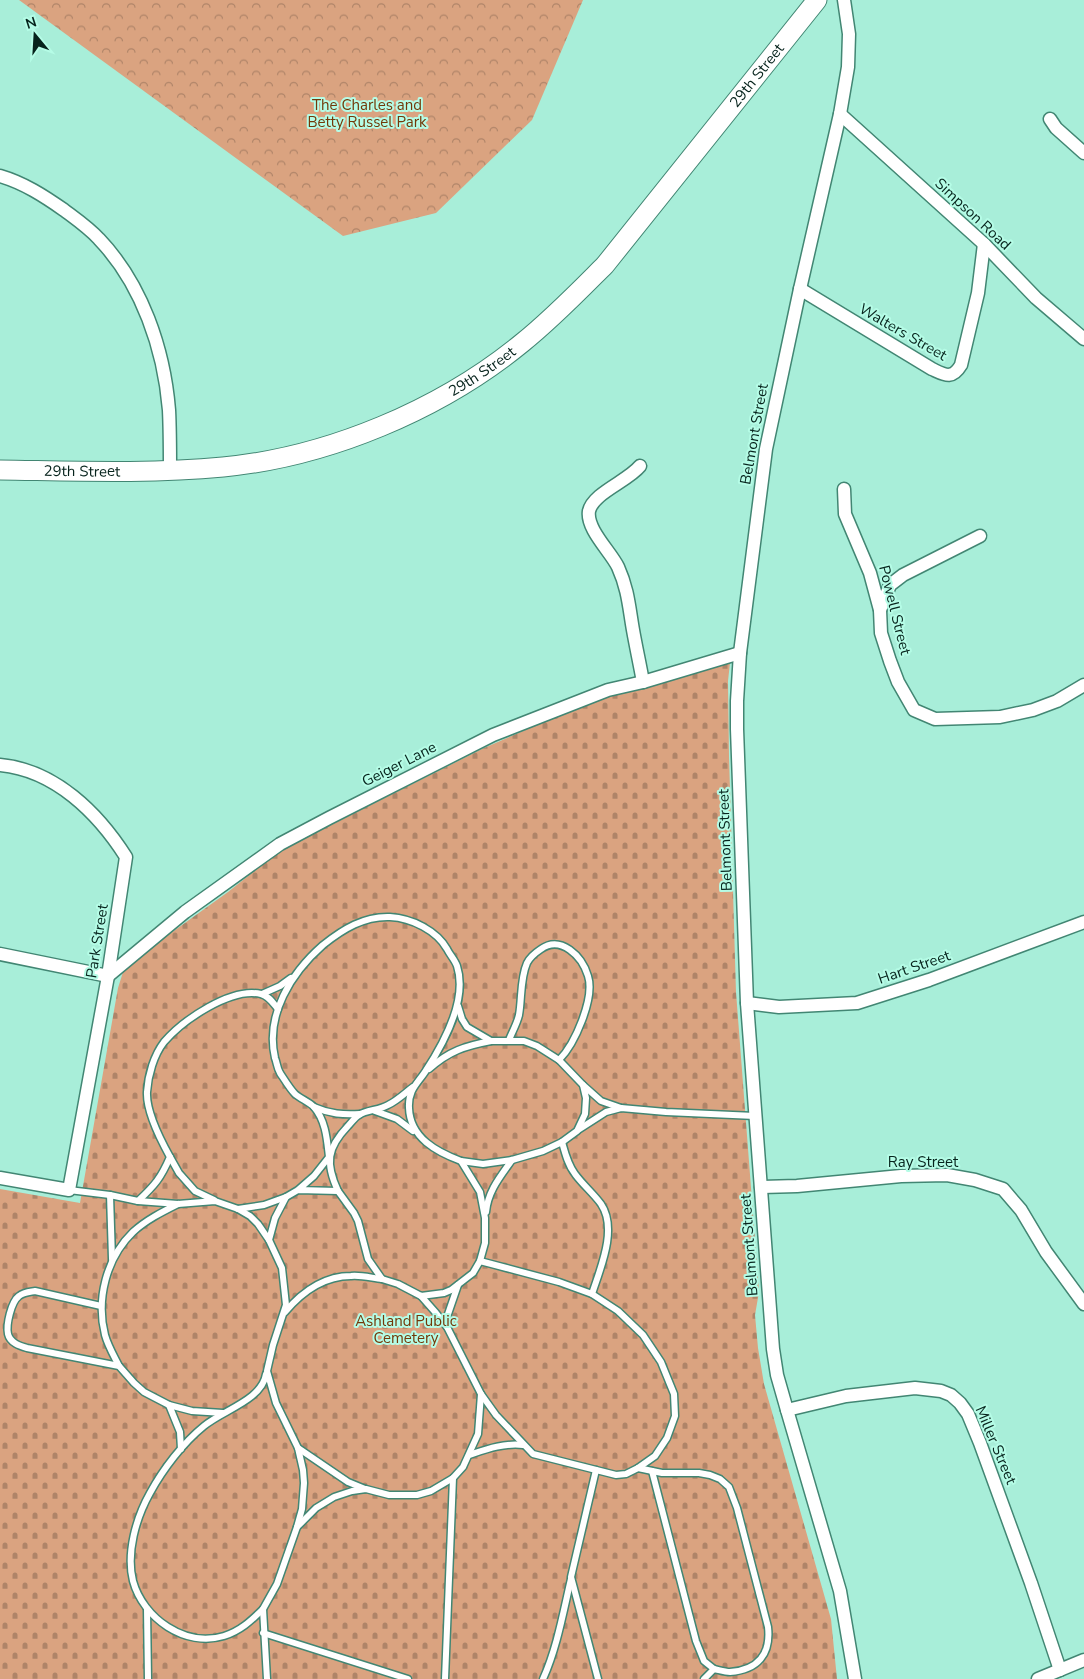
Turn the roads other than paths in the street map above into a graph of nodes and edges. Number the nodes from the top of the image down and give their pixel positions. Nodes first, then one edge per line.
1 (817, 0) edge
2 (844, 0) edge
3 (840, 114) junction
4 (1050, 119) dead end
5 (1084, 153) edge
6 (0, 176) edge
7 (984, 244) junction
8 (800, 289) junction
9 (1084, 339) edge
10 (640, 466) dead end
11 (0, 470) edge
12 (170, 471) junction
13 (844, 489) dead end
14 (980, 536) dead end
15 (880, 610) junction
16 (740, 653) junction
17 (643, 682) junction
18 (1084, 685) edge
19 (0, 764) edge
20 (1084, 922) edge
21 (0, 954) edge
22 (108, 976) junction
23 (293, 977) junction
24 (262, 994) junction
25 (747, 1003) junction
26 (458, 1006) junction
27 (278, 1009) junction
28 (491, 1040) junction
29 (509, 1040) junction
30 (559, 1060) junction
31 (424, 1073) junction
32 (583, 1084) junction
33 (413, 1087) junction
34 (314, 1107) junction
35 (621, 1108) junction
36 (375, 1111) junction
37 (360, 1114) junction
38 (755, 1116) junction
39 (577, 1131) junction
40 (417, 1133) junction
41 (562, 1142) junction
42 (170, 1157) junction
43 (330, 1157) junction
44 (461, 1160) junction
45 (512, 1160) junction
46 (0, 1178) edge
47 (761, 1187) junction
48 (69, 1190) junction
49 (298, 1190) junction
50 (338, 1191) junction
51 (110, 1195) junction
52 (286, 1197) junction
53 (138, 1201) junction
54 (215, 1201) junction
55 (178, 1204) junction
56 (238, 1209) junction
57 (485, 1218) junction
58 (269, 1240) junction
59 (112, 1260) junction
60 (480, 1261) junction
61 (382, 1278) junction
62 (458, 1285) junction
63 (592, 1294) junction
64 (421, 1296) junction
65 (1084, 1304) edge
66 (102, 1306) junction
67 (283, 1315) junction
68 (447, 1327) junction
69 (119, 1366) junction
70 (267, 1371) junction
71 (481, 1394) junction
72 (169, 1405) junction
73 (787, 1410) junction
74 (223, 1413) junction
75 (523, 1445) junction
76 (298, 1448) junction
77 (182, 1449) junction
78 (469, 1455) junction
79 (638, 1468) junction
80 (596, 1470) junction
81 (652, 1471) junction
82 (453, 1478) junction
83 (366, 1489) junction
84 (297, 1527) junction
85 (571, 1577) junction
86 (263, 1608) junction
87 (147, 1609) junction
88 (264, 1633) junction
89 (1084, 1660) edge
90 (714, 1669) junction
91 (1060, 1670) junction
92 (401, 1678) edge
93 (148, 1679) edge
94 (267, 1679) edge
95 (408, 1679) edge
96 (446, 1679) edge
97 (544, 1679) edge
98 (598, 1679) edge
99 (704, 1679) edge
100 (855, 1679) edge
101 (1038, 1679) edge

1 - 12 street, 29th Street
2 - 3 street, Belmont Street
3 - 7 street, Simpson Road
3 - 8 street, Belmont Street
4 - 5 street
6 - 12 street
7 - 8 street, Walters Street
7 - 9 street, Simpson Road
8 - 16 street, Belmont Street
10 - 17 street
11 - 12 street, 29th Street
13 - 15 street, Powell Street
14 - 15 street
15 - 18 street, Powell Street
16 - 17 street, Geiger Lane
16 - 25 street, Belmont Street
17 - 22 street, Geiger Lane
19 - 22 street, Park Street
20 - 25 street, Hart Street
21 - 22 street
22 - 48 street, Park Street
23 - 24 lane
23 - 26 lane
23 - 27 lane
24 - 27 lane
24 - 42 lane
25 - 38 street, Belmont Street
26 - 28 lane
26 - 31 lane
27 - 34 lane
28 - 29 lane
28 - 31 lane
29 - 30 lane
29 - 30 lane
30 - 32 lane
31 - 33 lane
32 - 35 lane
32 - 39 lane
33 - 36 lane
33 - 40 lane
34 - 37 lane
34 - 43 lane
35 - 38 lane
35 - 39 lane
36 - 37 lane
36 - 40 lane
37 - 43 lane
38 - 47 street, Belmont Street
39 - 41 lane
40 - 44 lane
41 - 45 lane
41 - 63 lane
42 - 53 lane
42 - 54 lane
43 - 49 lane
43 - 50 lane
44 - 45 lane
44 - 57 lane
45 - 57 lane
46 - 48 street
47 - 65 street, Ray Street
47 - 73 street, Belmont Street
48 - 51 lane
49 - 50 lane
49 - 52 lane
50 - 61 lane
51 - 53 lane
51 - 59 lane
52 - 56 lane
52 - 58 lane
53 - 55 lane
54 - 55 lane
54 - 56 lane
55 - 59 lane
56 - 58 lane
57 - 60 lane
58 - 67 lane
59 - 66 lane
60 - 62 lane
60 - 63 lane
61 - 64 lane
61 - 67 lane
62 - 64 lane
62 - 68 lane
63 - 79 lane
64 - 68 lane
66 - 69 lane
66 - 69 lane
67 - 70 lane
68 - 71 lane
69 - 72 lane
70 - 74 lane
70 - 76 lane
71 - 75 lane
71 - 78 lane
72 - 74 lane
72 - 77 lane
73 - 91 street, Miller Street
73 - 100 street, Belmont Street
74 - 77 lane
75 - 78 lane
75 - 80 lane
76 - 83 lane
76 - 84 lane
77 - 87 lane
78 - 82 lane
79 - 80 lane
79 - 81 lane
80 - 85 lane
81 - 90 lane
81 - 90 lane
82 - 83 lane
82 - 96 lane
83 - 84 lane
84 - 86 lane
85 - 97 lane
85 - 98 lane
86 - 87 lane
86 - 88 lane
87 - 93 lane
88 - 92 lane
88 - 94 lane
89 - 91 street
90 - 99 lane
91 - 101 street
92 - 95 lane

